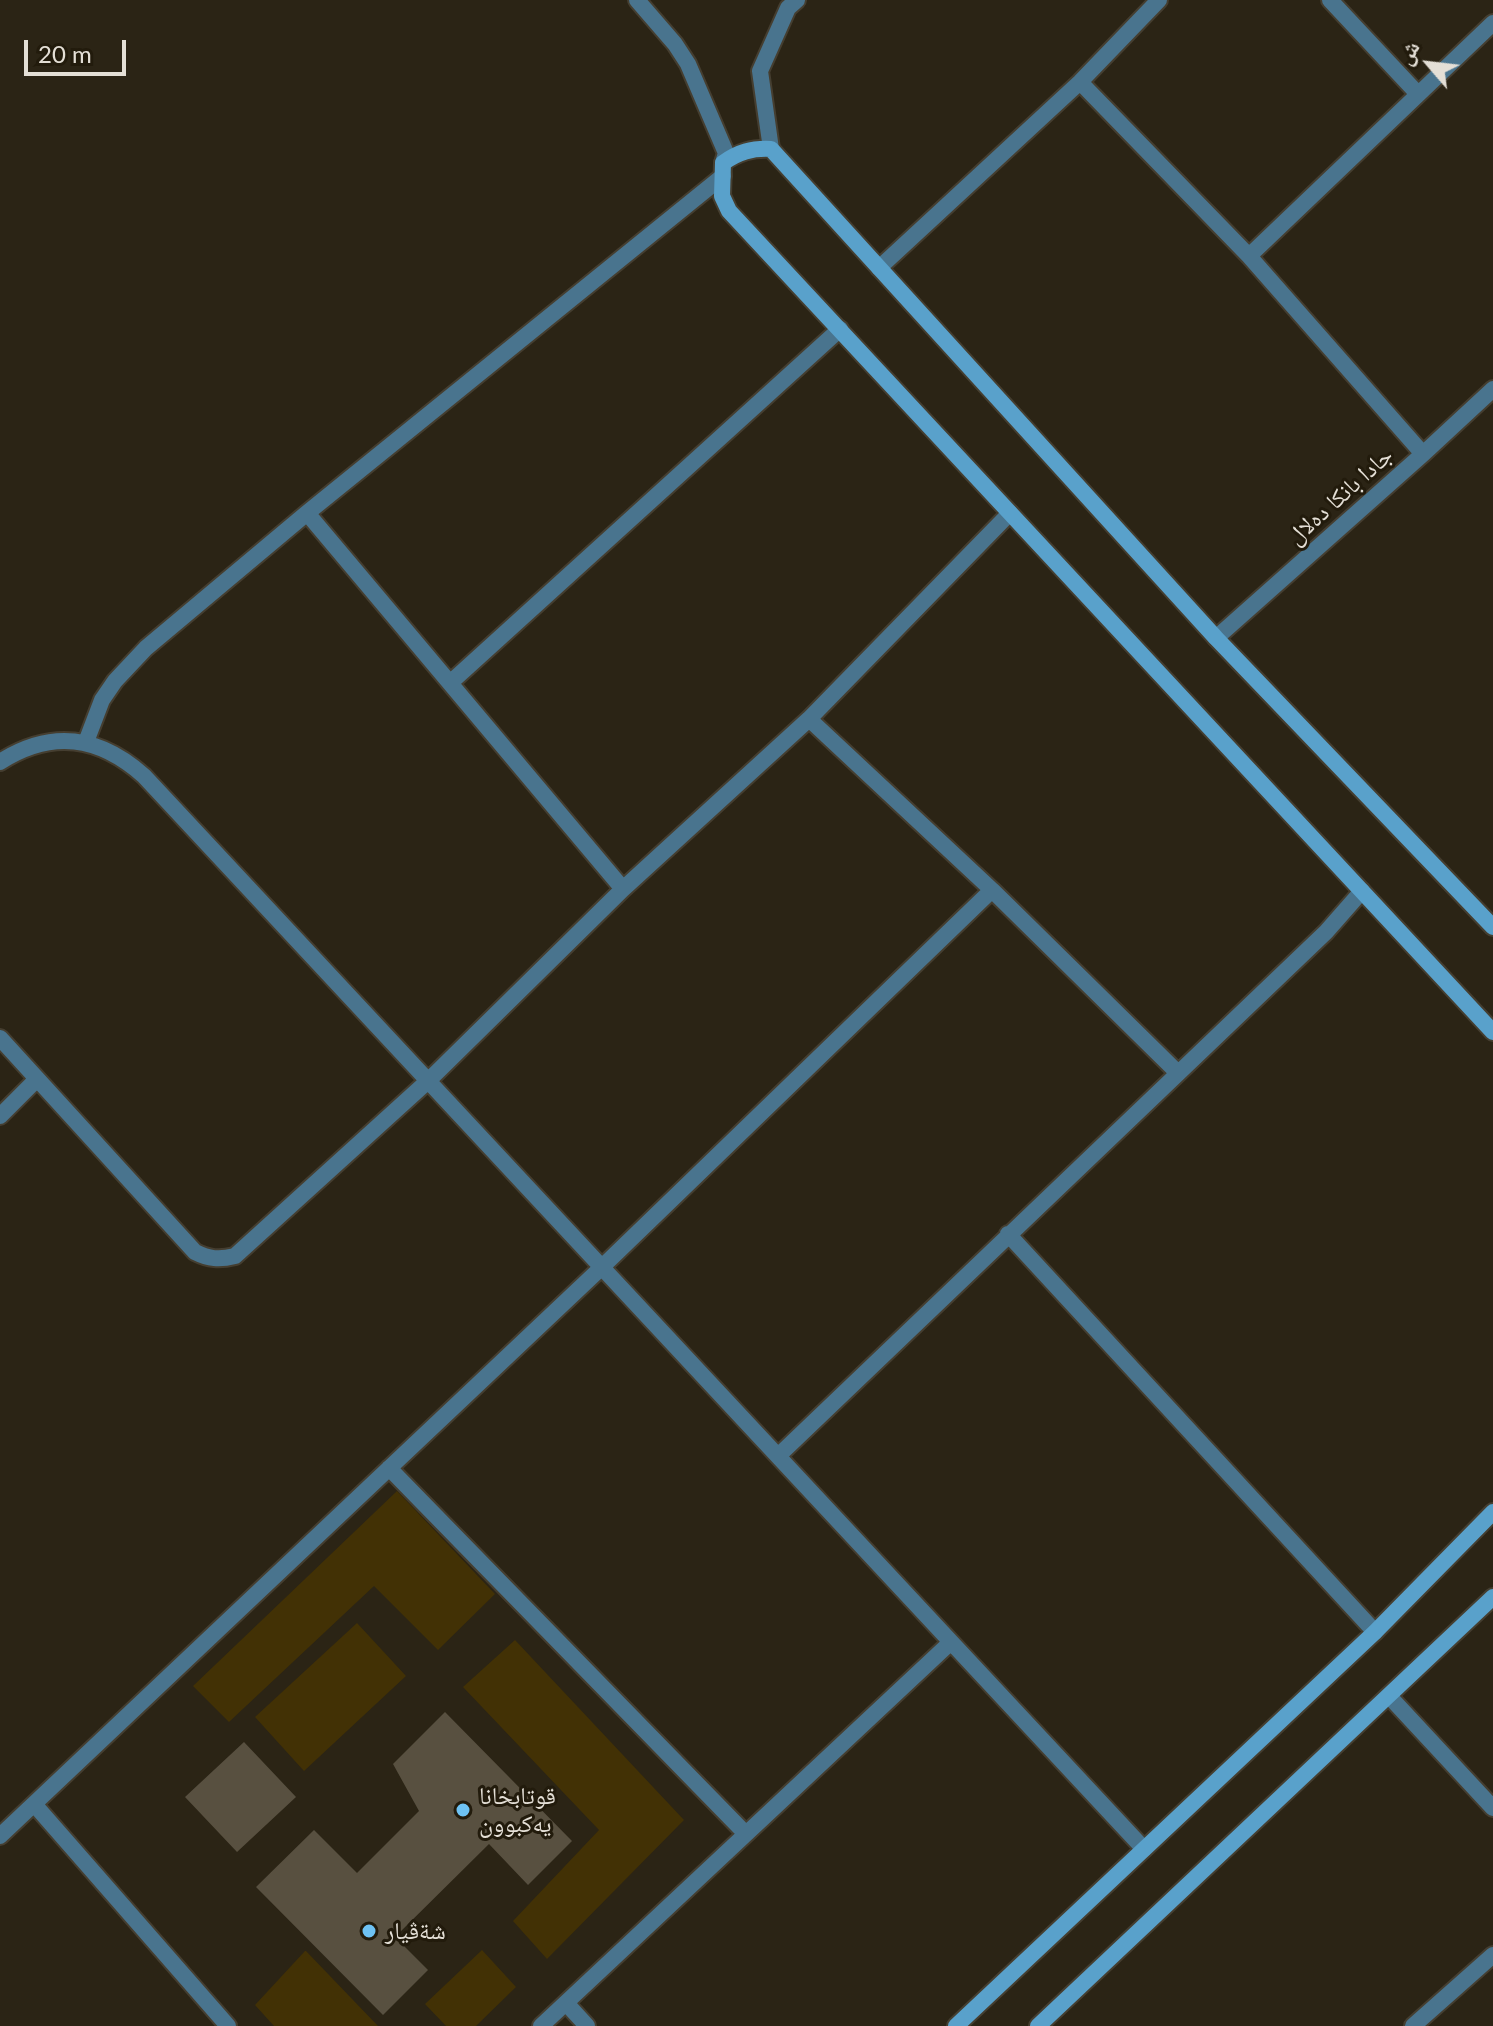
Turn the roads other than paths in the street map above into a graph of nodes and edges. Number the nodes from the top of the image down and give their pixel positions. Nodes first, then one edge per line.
1 (637, 0) edge
2 (797, 0) edge
3 (1159, 0) edge
4 (1330, 0) edge
5 (1493, 23) edge
6 (1080, 82) junction
7 (1418, 94) junction
8 (771, 149) junction
9 (723, 170) junction
10 (1249, 256) junction
11 (879, 268) junction
12 (840, 329) junction
13 (1493, 389) edge
14 (1423, 454) junction
15 (307, 513) junction
16 (1010, 513) junction
17 (1216, 638) junction
18 (450, 683) junction
19 (809, 719) junction
20 (86, 742) junction
21 (0, 762) edge
22 (623, 889) junction
23 (992, 890) junction
24 (1362, 891) junction
25 (1493, 927) edge
26 (1493, 1032) edge
27 (0, 1038) edge
28 (1178, 1073) junction
29 (37, 1079) junction
30 (429, 1080) junction
31 (0, 1116) edge
32 (1008, 1234) junction
33 (602, 1267) junction
34 (778, 1456) junction
35 (389, 1468) junction
36 (1493, 1512) edge
37 (1493, 1597) edge
38 (1375, 1632) junction
39 (951, 1642) junction
40 (1389, 1696) junction
41 (34, 1804) junction
42 (1493, 1808) edge
43 (746, 1834) junction
44 (0, 1836) edge
45 (1144, 1849) junction
46 (1493, 1955) edge
47 (566, 2003) junction
48 (228, 2026) edge
49 (541, 2026) edge
50 (587, 2026) edge
51 (956, 2026) edge
52 (1038, 2026) edge
53 (1413, 2026) edge

1 - 9 street
2 - 8 street
3 - 6 street
4 - 7 street
5 - 7 street
6 - 10 street
6 - 11 street
7 - 10 street
8 - 9 street
8 - 11 street
9 - 12 street
9 - 15 street
10 - 14 street
11 - 17 street
12 - 16 street
12 - 18 street
13 - 14 street, جادا بانكا ده‌لال
14 - 17 street, جادا بانكا ده‌لال
15 - 18 street
15 - 20 street
16 - 19 street
16 - 24 street
17 - 25 street
18 - 22 street
19 - 22 street
19 - 23 street
20 - 21 street
20 - 30 street
22 - 30 street
23 - 28 street
23 - 33 street
24 - 26 street
24 - 28 street
27 - 29 street
28 - 32 street
29 - 30 street
29 - 31 street
30 - 33 street
32 - 34 street
32 - 38 street
33 - 34 street
33 - 35 street
34 - 39 street
35 - 41 street
35 - 43 street
36 - 38 street
37 - 40 street
38 - 45 street
39 - 43 street
39 - 45 street
40 - 42 street
40 - 52 street
41 - 44 street
41 - 48 street
43 - 47 street
45 - 51 street
46 - 53 street
47 - 49 street
47 - 50 street

